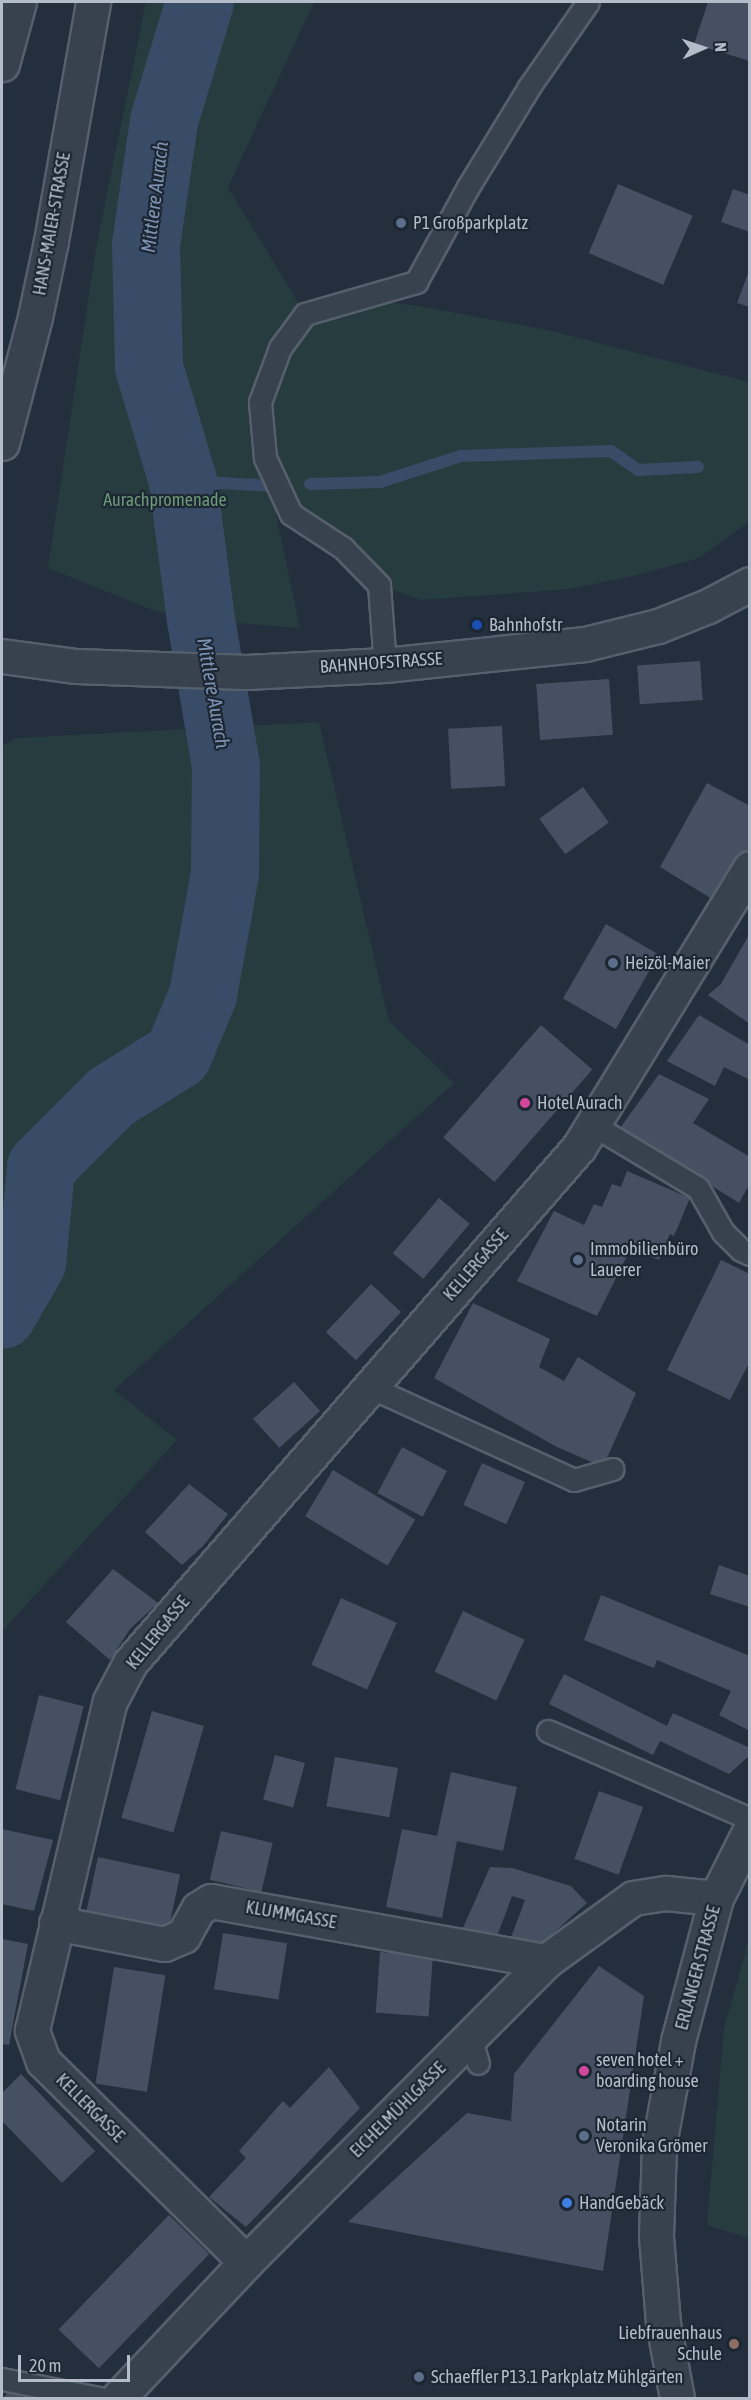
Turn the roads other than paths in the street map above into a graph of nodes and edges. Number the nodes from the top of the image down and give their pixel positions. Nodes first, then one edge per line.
1 (19, 2) edge
2 (93, 2) edge
3 (588, 2) edge
4 (2, 64) edge
5 (2, 444) edge
6 (750, 584) edge
7 (2, 656) edge
8 (385, 665) junction
9 (750, 868) edge
10 (593, 1125) junction
11 (750, 1254) edge
12 (370, 1387) junction
13 (612, 1469) dead end
14 (548, 1731) dead end
15 (750, 1819) edge
16 (750, 1830) edge
17 (716, 1898) junction
18 (56, 1923) junction
19 (546, 1961) junction
20 (246, 2262) junction
21 (2, 2379) edge
22 (99, 2398) edge
23 (118, 2398) edge
24 (677, 2398) edge

1 - 4 street
2 - 5 street, HANS-MAIER-STRASSE
3 - 8 lane
6 - 8 street, BAHNHOFSTRASSE
7 - 8 street, BAHNHOFSTRASSE
9 - 10 street, KELLERGASSE
10 - 11 lane
10 - 12 street, KELLERGASSE
12 - 13 lane
12 - 18 street, KELLERGASSE
14 - 15 lane
16 - 17 street, ERLANGER STRASSE
17 - 19 street, EICHELMÜHLGASSE
17 - 24 street, ERLANGER STRASSE
18 - 19 street, KLUMMGASSE
18 - 20 street, KELLERGASSE
19 - 20 street, EICHELMÜHLGASSE
20 - 23 street, EICHELMÜHLGASSE
21 - 22 lane

